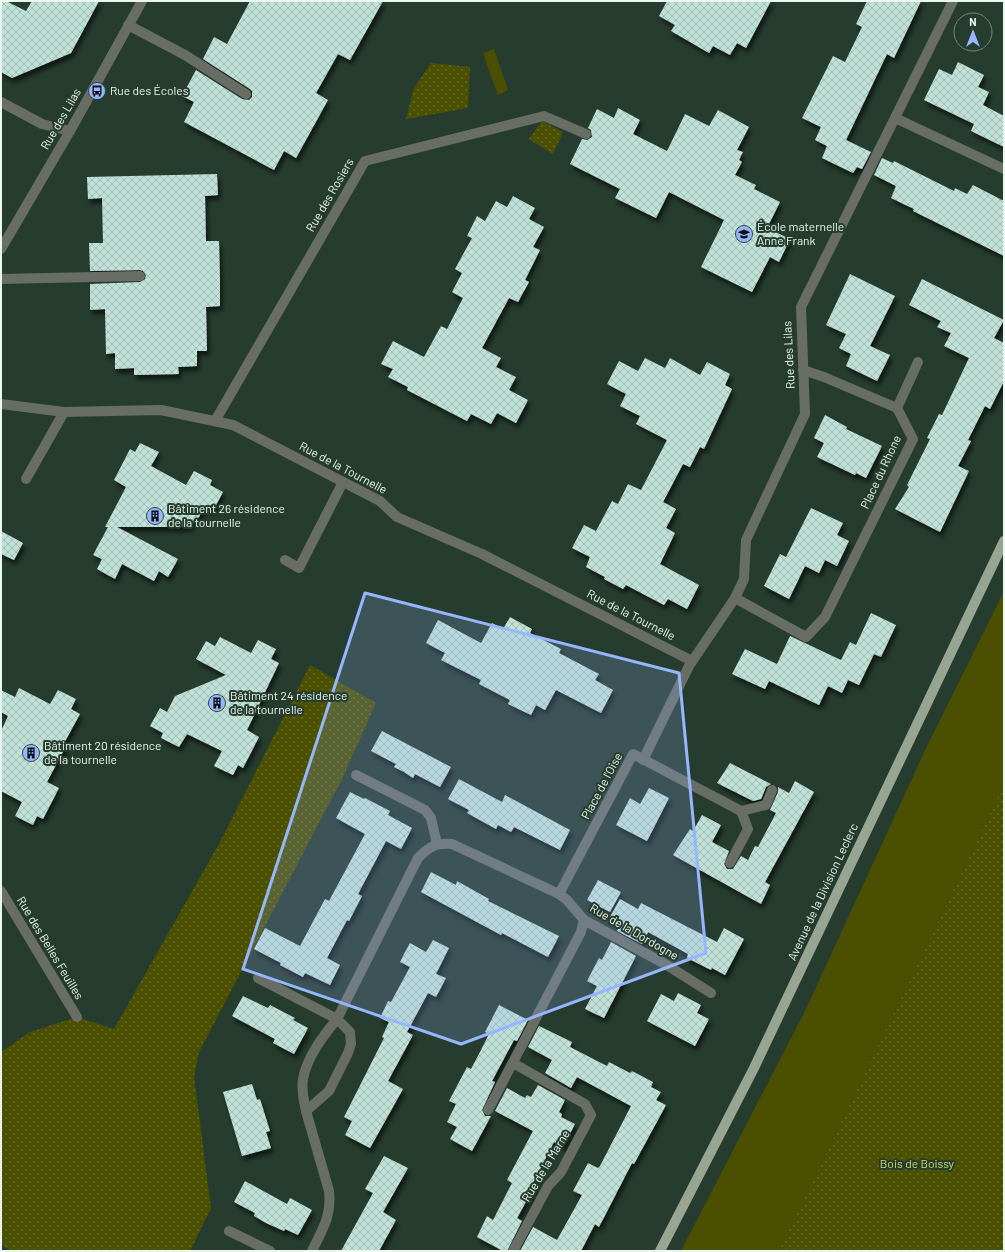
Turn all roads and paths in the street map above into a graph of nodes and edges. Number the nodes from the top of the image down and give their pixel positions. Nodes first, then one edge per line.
1 (142, 1) edge
2 (953, 1) edge
3 (128, 25) junction
4 (246, 94) dead end
5 (1, 102) edge
6 (895, 118) junction
7 (70, 131) junction
8 (586, 134) dead end
9 (1004, 169) edge
10 (1, 249) edge
11 (140, 276) dead end
12 (1, 279) edge
13 (918, 362) dead end
14 (803, 370) junction
15 (1, 404) edge
16 (897, 408) junction
17 (64, 412) junction
18 (215, 421) junction
19 (26, 479) dead end
20 (343, 482) junction
21 (1004, 541) edge
22 (285, 560) dead end
23 (735, 598) junction
24 (690, 664) junction
25 (643, 760) junction
26 (356, 775) dead end
27 (772, 790) dead end
28 (741, 811) junction
29 (437, 844) junction
30 (730, 863) dead end
31 (1, 891) edge
32 (558, 894) junction
33 (584, 920) junction
34 (258, 978) dead end
35 (711, 993) dead end
36 (77, 1017) dead end
37 (337, 1019) junction
38 (513, 1063) junction
39 (488, 1110) dead end
40 (306, 1111) junction
41 (229, 1232) dead end
42 (270, 1251) edge
43 (312, 1251) edge
44 (513, 1251) edge
45 (660, 1251) edge

1 - 3 street, Rue des Lilas
2 - 6 street, Rue des Lilas
3 - 4 street
3 - 7 street, Rue des Lilas
5 - 7 street
6 - 9 street
6 - 14 street, Rue des Lilas
7 - 10 street, Rue des Lilas
8 - 18 street, Rue des Rosiers
11 - 12 street
13 - 16 street
14 - 16 street
14 - 23 street, Rue des Lilas
15 - 17 street, Rue de la Tournelle
16 - 23 street, Place du Rhone
17 - 18 street, Rue de la Tournelle
17 - 19 street
18 - 20 street, Rue de la Tournelle
20 - 22 street
20 - 24 street, Rue de la Tournelle
21 - 45 main road, Avenue de la Division Leclerc
23 - 24 street, Rue des Lilas
24 - 25 street, Rue des Lilas
25 - 28 street, Place de l'Oise
25 - 32 street, Place de l'Oise
26 - 29 street
27 - 28 street
28 - 30 street
29 - 32 street, Rue de la Dordogne
29 - 37 street
31 - 36 street, Rue des Belles Feuilles
32 - 33 street, Rue de la Dordogne
33 - 35 street, Rue de la Dordogne
33 - 38 street
34 - 37 street
37 - 40 street
37 - 40 street
38 - 39 street
38 - 44 street, Rue de la Marne
40 - 43 street
41 - 42 street

